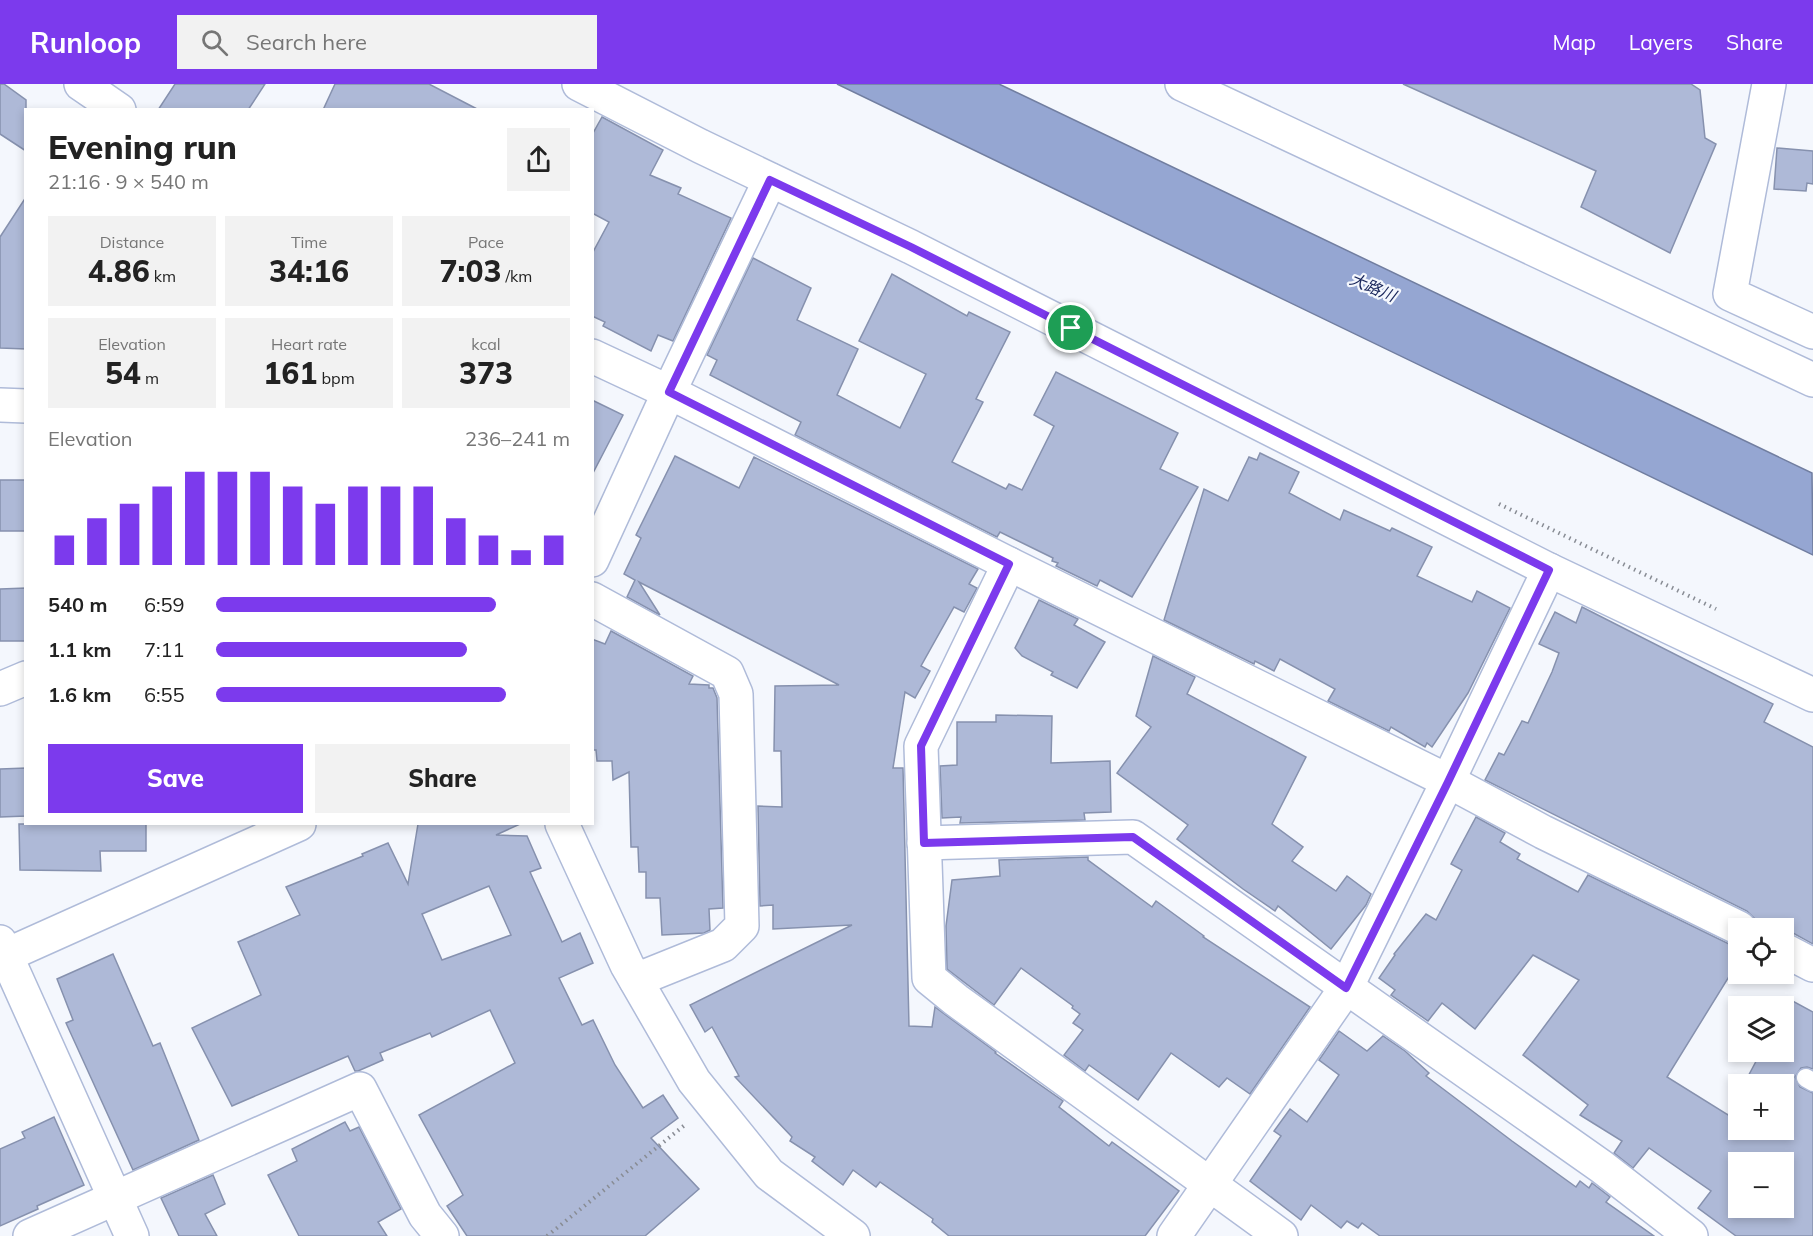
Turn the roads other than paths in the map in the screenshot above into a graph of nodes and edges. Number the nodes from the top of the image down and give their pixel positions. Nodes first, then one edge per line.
1 (81, 84) edge
2 (579, 84) edge
3 (1182, 84) edge
4 (1769, 84) edge
5 (116, 108) edge
6 (770, 180) junction
7 (1813, 332) edge
8 (594, 357) edge
9 (1813, 380) edge
10 (669, 392) junction
11 (0, 405) edge
12 (24, 406) edge
13 (594, 556) edge
14 (1009, 564) junction
15 (1549, 570) junction
16 (594, 600) edge
17 (24, 679) edge
18 (0, 689) edge
19 (1813, 695) edge
20 (1448, 782) junction
21 (297, 825) edge
22 (562, 825) edge
23 (924, 843) junction
24 (1728, 923) edge
25 (2, 952) edge
26 (1794, 955) edge
27 (1813, 965) edge
28 (636, 980) junction
29 (1346, 988) junction
30 (1210, 1184) junction
31 (116, 1197) junction
32 (30, 1236) edge
33 (132, 1236) edge
34 (442, 1236) edge
35 (853, 1236) edge
36 (1174, 1236) edge
37 (1281, 1236) edge
38 (1691, 1236) edge

1 - 5 street
2 - 6 street
3 - 9 street
4 - 7 street
6 - 10 street
6 - 15 street
8 - 10 street
10 - 13 street
10 - 14 street
11 - 12 street
14 - 20 street
14 - 23 street
15 - 19 street
15 - 20 street
16 - 28 street
17 - 18 street
20 - 24 street
20 - 29 street
21 - 25 street
22 - 28 street
23 - 29 street
23 - 30 street
25 - 31 street
26 - 27 street
28 - 35 street
29 - 30 street
29 - 38 street
30 - 36 street
30 - 37 street
31 - 32 street
31 - 33 street
31 - 34 street

